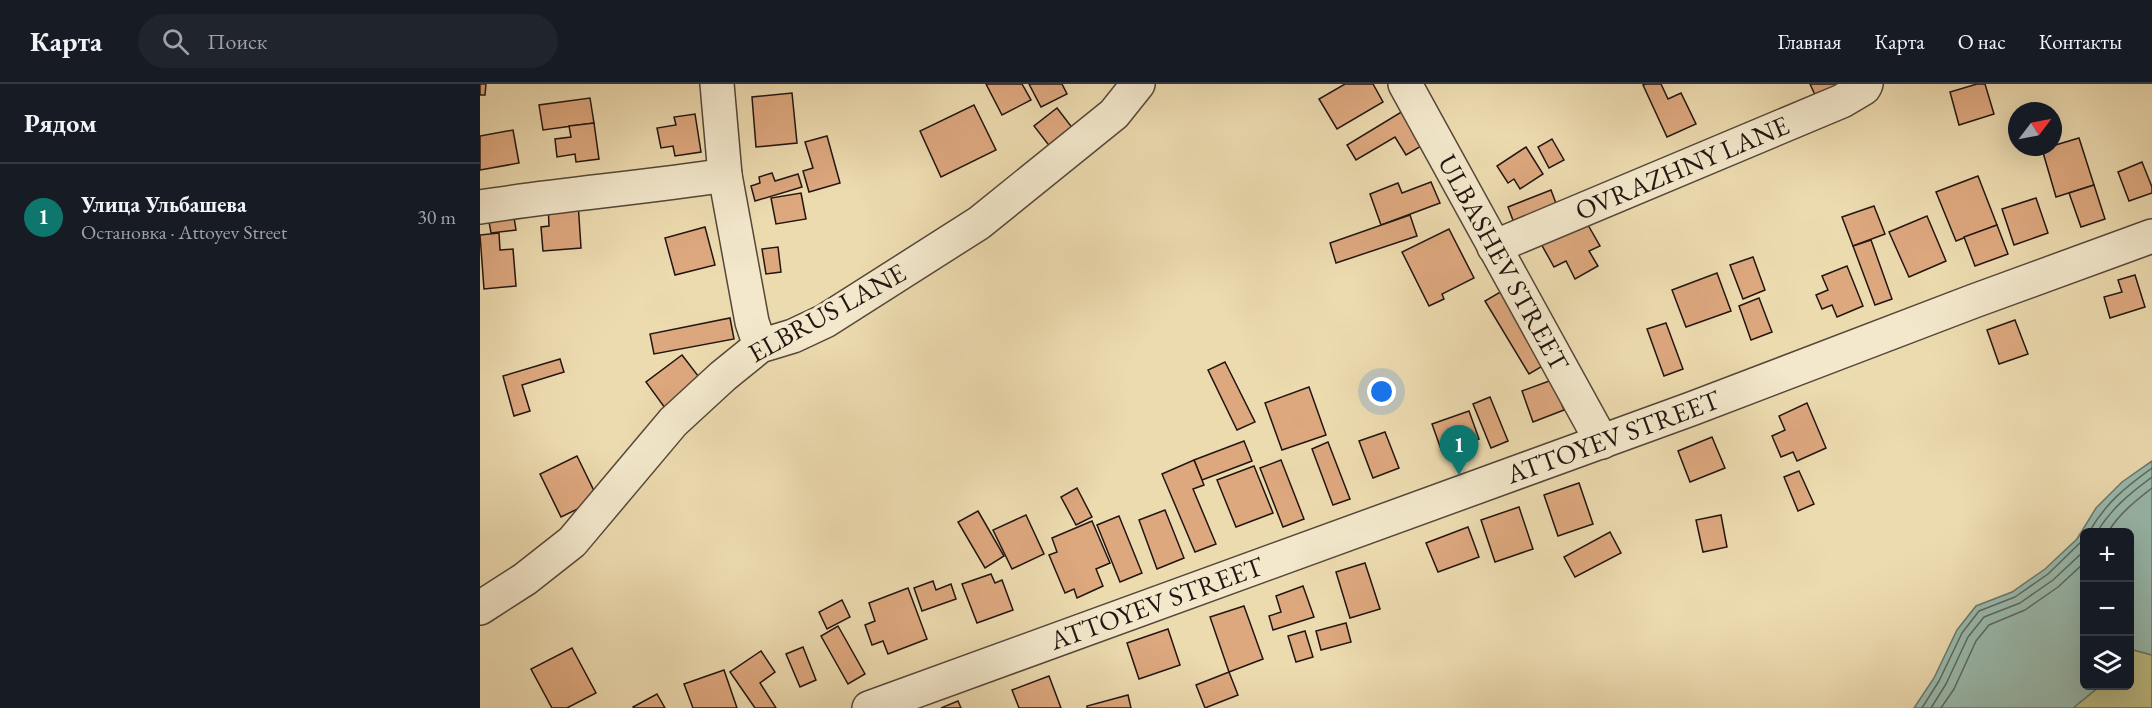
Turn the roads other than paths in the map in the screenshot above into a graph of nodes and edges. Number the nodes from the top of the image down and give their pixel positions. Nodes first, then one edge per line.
1 (717, 84) edge
2 (1138, 84) edge
3 (1405, 84) edge
4 (1866, 84) edge
5 (725, 175) junction
6 (480, 207) edge
7 (2152, 236) edge
8 (1494, 247) junction
9 (760, 346) junction
10 (1602, 442) junction
11 (480, 608) edge
12 (869, 708) edge

1 - 5 street
2 - 9 street, ELBRUS LANE
3 - 8 street, ULBASHEV STREET
4 - 8 street, OVRAZHNY LANE
5 - 6 street
5 - 9 street
7 - 10 street, ATTOYEV STREET
8 - 10 street, ULBASHEV STREET
9 - 11 street, ELBRUS LANE
10 - 12 street, ATTOYEV STREET

